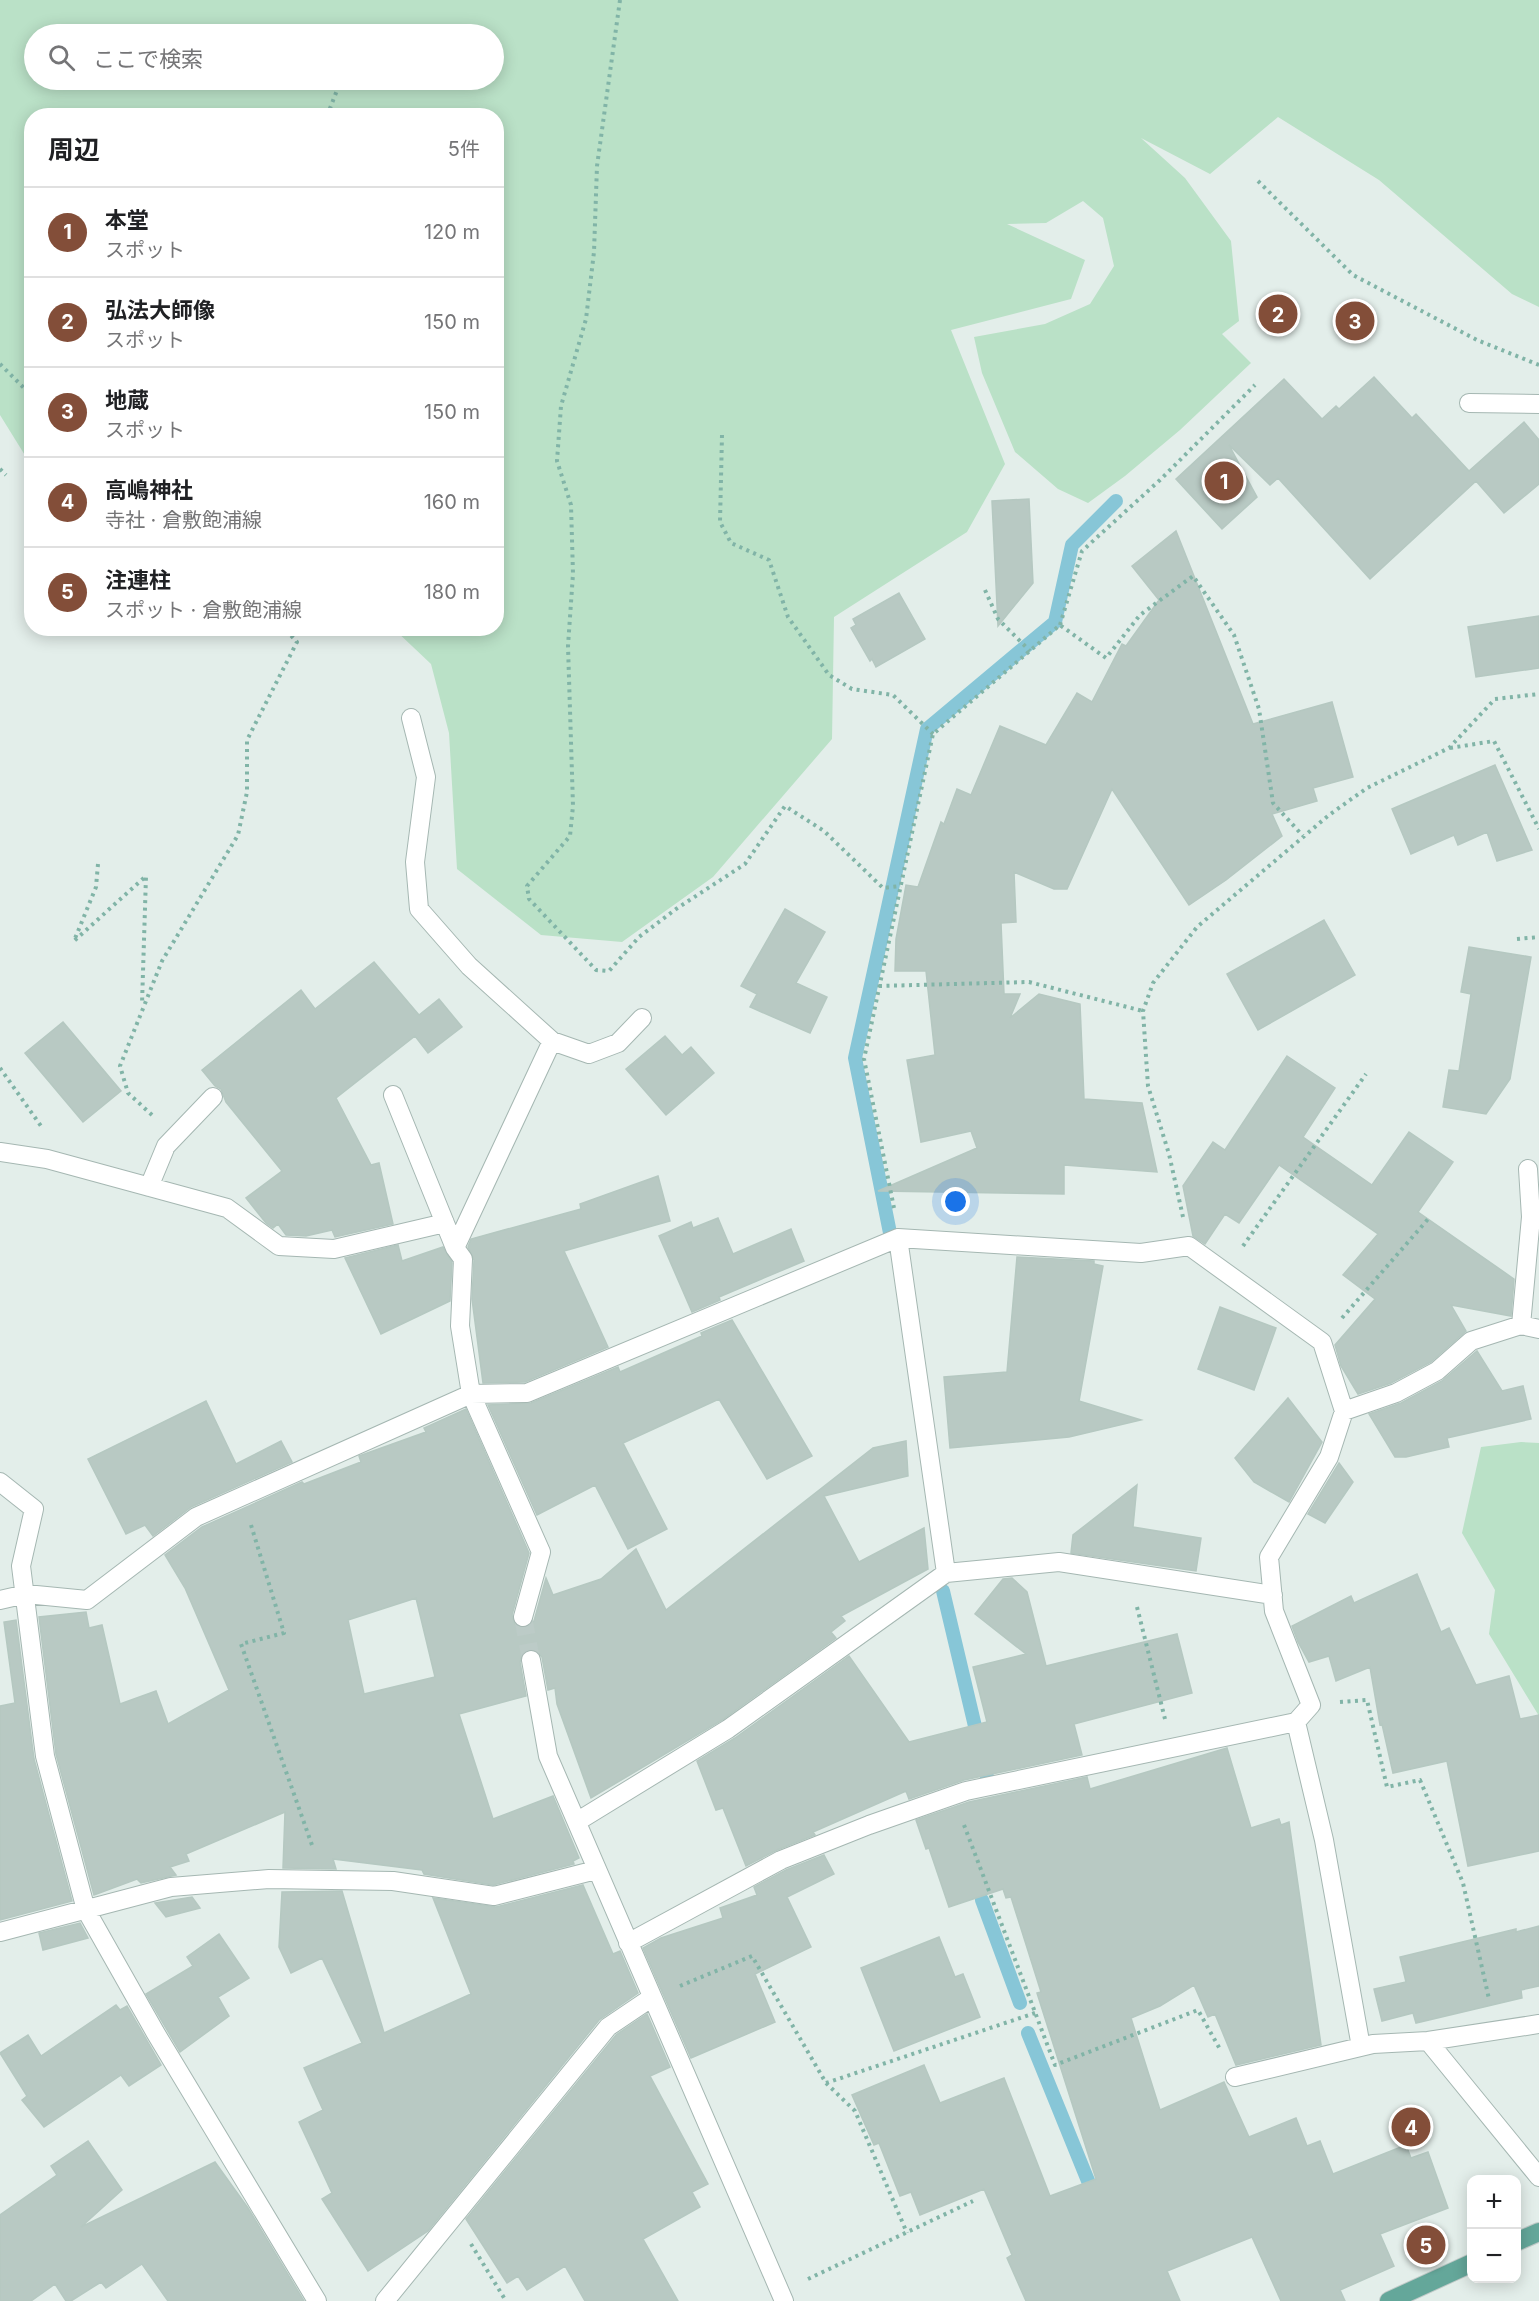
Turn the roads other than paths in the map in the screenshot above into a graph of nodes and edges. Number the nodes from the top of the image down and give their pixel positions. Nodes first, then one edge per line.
1 (1469, 403) dead end
2 (1539, 404) edge
3 (411, 718) dead end
4 (642, 1018) dead end
5 (552, 1041) junction
6 (393, 1095) dead end
7 (213, 1097) dead end
8 (0, 1152) edge
9 (1528, 1169) dead end
10 (149, 1186) junction
11 (445, 1223) junction
12 (898, 1238) junction
13 (455, 1248) junction
14 (1530, 1327) edge
15 (471, 1394) junction
16 (1344, 1411) junction
17 (0, 1482) edge
18 (946, 1573) junction
19 (26, 1594) junction
20 (1273, 1595) junction
21 (0, 1600) edge
22 (523, 1617) tunnel mouth
23 (531, 1660) tunnel mouth
24 (1296, 1722) junction
25 (578, 1821) junction
26 (596, 1870) junction
27 (86, 1910) junction
28 (0, 1932) edge
29 (628, 1943) junction
30 (651, 1998) junction
31 (1539, 2024) edge
32 (1428, 2041) junction
33 (1361, 2047) junction
34 (1234, 2077) road end
35 (1539, 2177) edge
36 (1539, 2232) edge
37 (1521, 2240) edge
38 (1467, 2265) edge
39 (782, 2296) edge
40 (316, 2301) edge
41 (385, 2301) edge
42 (1389, 2301) edge

1 - 2 street
3 - 5 street
4 - 5 street
5 - 13 street
6 - 11 street
7 - 10 street
8 - 10 street
9 - 14 street
10 - 11 street
11 - 13 street
12 - 15 street
12 - 16 street
12 - 18 street
13 - 15 street
14 - 16 street
15 - 19 street
15 - 22 street
16 - 20 street
17 - 19 street
18 - 20 street
18 - 25 street
19 - 21 street
19 - 27 street
20 - 24 street
23 - 25 street
24 - 29 street
24 - 33 street
25 - 26 street
26 - 27 street
26 - 29 street
27 - 28 street
27 - 40 street
29 - 30 street
30 - 39 street
30 - 41 street
31 - 32 street
32 - 33 street
32 - 35 street
33 - 34 street
36 - 37 main road
38 - 42 main road

